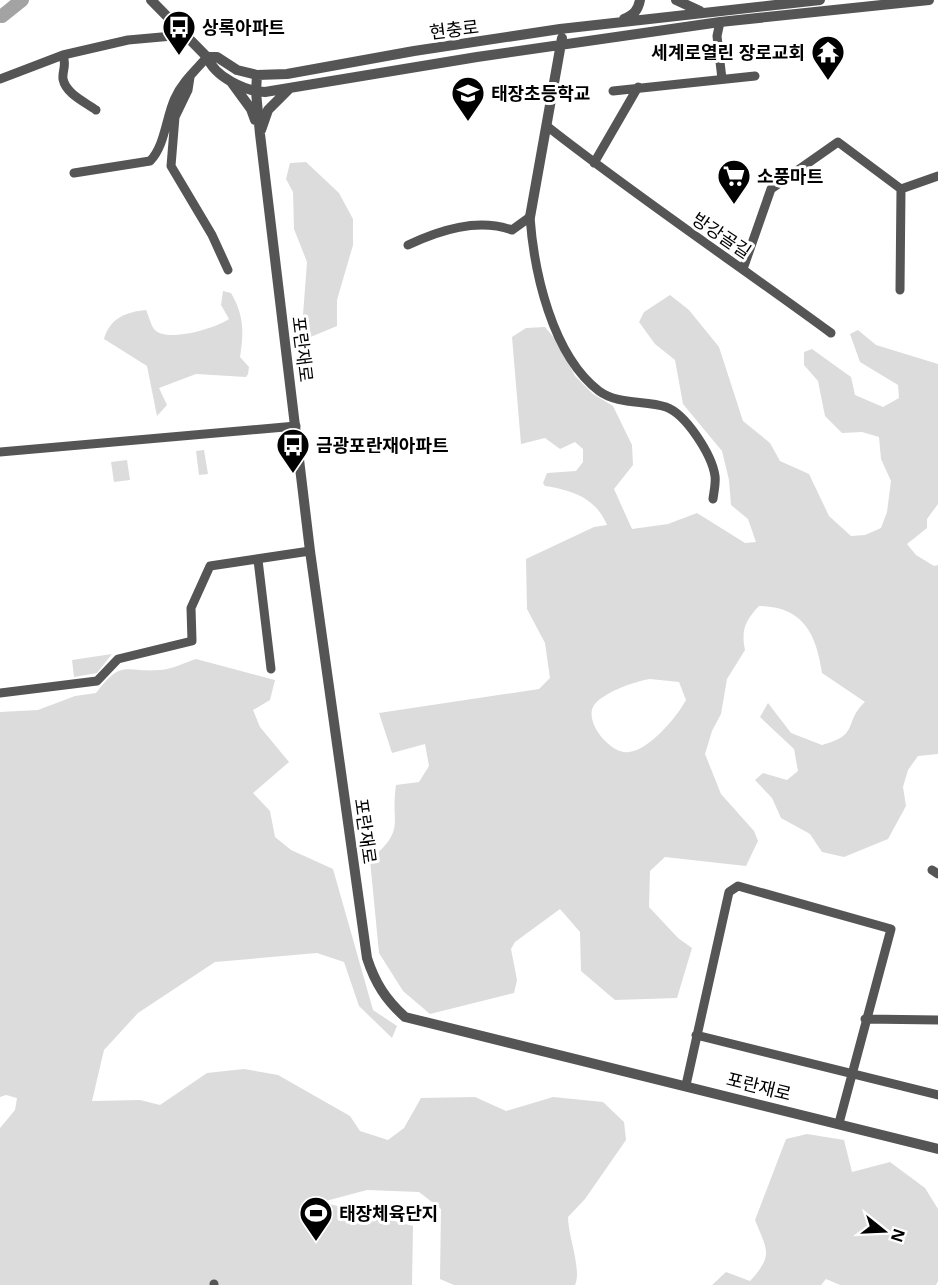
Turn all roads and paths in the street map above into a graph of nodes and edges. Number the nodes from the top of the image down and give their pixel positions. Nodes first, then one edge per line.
1 (152, 0) edge
2 (640, 0) edge
3 (676, 0) edge
4 (820, 0) edge
5 (929, 0) edge
6 (692, 5) edge
7 (715, 17) junction
8 (603, 24) junction
9 (560, 29) junction
10 (184, 35) junction
11 (475, 44) junction
12 (563, 44) junction
13 (63, 55) junction
14 (207, 57) junction
15 (477, 57) junction
16 (257, 75) junction
17 (755, 76) dead end
18 (190, 77) junction
19 (722, 79) junction
20 (0, 80) edge
21 (230, 80) junction
22 (638, 87) junction
23 (289, 89) junction
24 (613, 91) dead end
25 (256, 92) junction
26 (96, 110) dead end
27 (548, 127) junction
28 (260, 134) junction
29 (594, 163) junction
30 (74, 173) dead end
31 (938, 176) edge
32 (901, 189) junction
33 (530, 217) junction
34 (408, 245) dead end
35 (743, 269) junction
36 (228, 270) dead end
37 (900, 290) dead end
38 (831, 333) dead end
39 (297, 426) junction
40 (0, 452) edge
41 (713, 498) dead end
42 (310, 551) junction
43 (258, 560) junction
44 (271, 669) dead end
45 (0, 693) edge
46 (865, 1019) junction
47 (938, 1020) edge
48 (696, 1035) junction
49 (852, 1074) junction
50 (686, 1085) junction
51 (938, 1095) edge
52 (838, 1123) junction
53 (938, 1149) edge

1 - 10 street, 현충로
2 - 8 street
3 - 6 street
4 - 7 street, 현충로
5 - 7 street, 현충로
6 - 7 street
7 - 8 street, 현충로
7 - 12 street, 현충로
7 - 19 street
8 - 9 street, 현충로
9 - 11 street, 현충로
9 - 12 street
10 - 13 street
10 - 14 street, 현충로
11 - 15 street
11 - 16 street, 현충로
12 - 15 street, 현충로
12 - 27 street
13 - 20 street
13 - 26 street
14 - 16 street, 현충로
14 - 18 street
14 - 21 street, 현충로
15 - 23 street, 현충로
16 - 25 street, 포란재로
17 - 19 street
18 - 30 street
18 - 36 street
19 - 22 street
21 - 25 street, 현충로
21 - 28 street
22 - 24 street
22 - 29 street
23 - 25 street, 현충로
23 - 28 street
25 - 28 street, 포란재로
27 - 29 street, 방강골길
27 - 33 street
28 - 39 street, 포란재로
29 - 35 street, 방강골길
31 - 32 street
32 - 35 street
32 - 37 street
33 - 34 street
33 - 41 street
35 - 38 street, 방강골길
39 - 40 street
39 - 42 street, 포란재로
42 - 43 street
42 - 50 street, 포란재로
43 - 44 street
43 - 45 street
46 - 47 street
46 - 48 street
46 - 49 street
48 - 49 street
48 - 50 street
49 - 51 street
49 - 52 street
50 - 52 street, 포란재로
52 - 53 street, 포란재로

